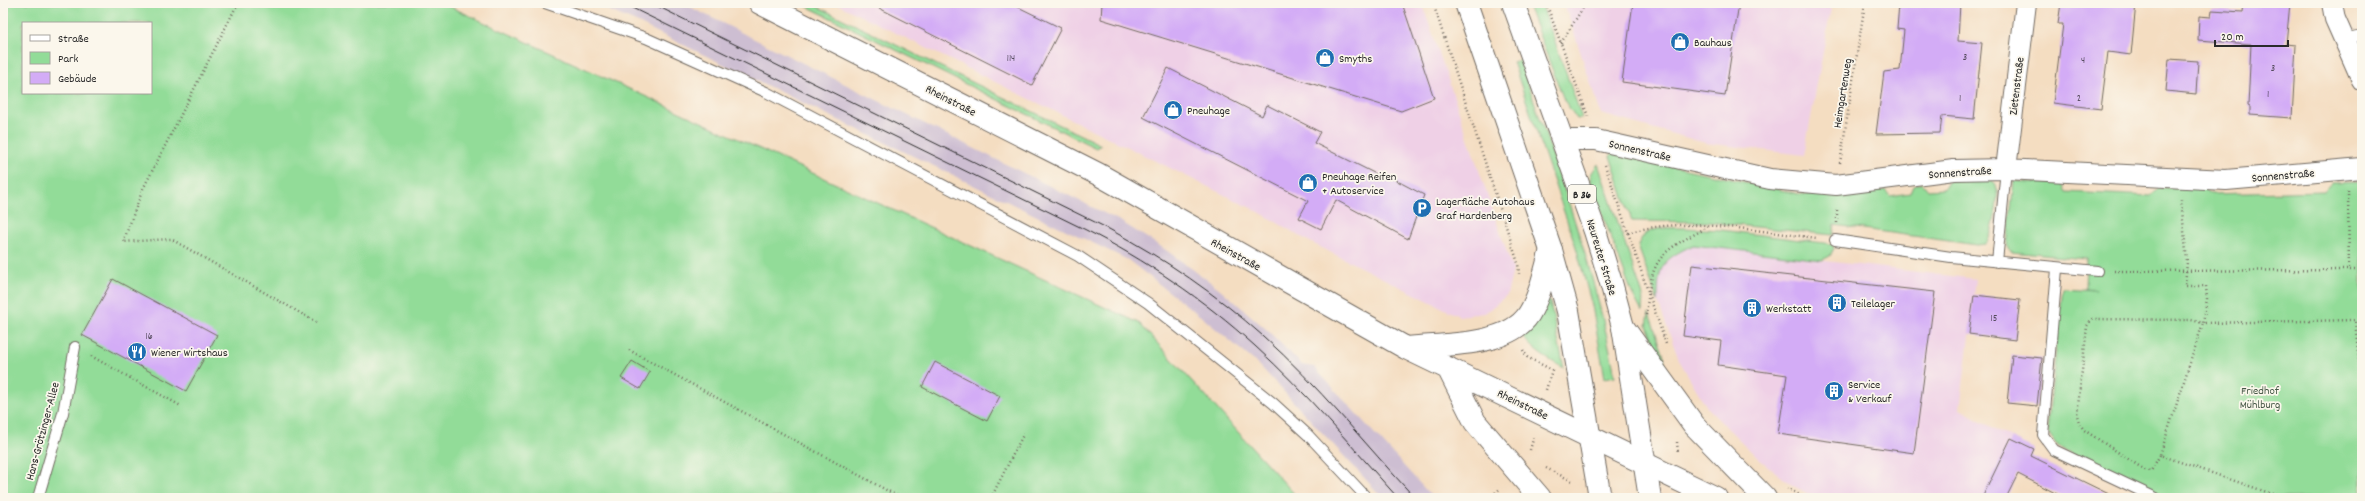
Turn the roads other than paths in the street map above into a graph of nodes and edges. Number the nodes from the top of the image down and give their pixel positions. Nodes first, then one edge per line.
1 (545, 3) edge
2 (760, 3) edge
3 (1466, 3) edge
4 (1513, 3) edge
5 (2026, 3) edge
6 (2332, 3) edge
7 (2352, 37) edge
8 (2362, 80) edge
9 (1562, 140) junction
10 (2355, 168) edge
11 (2006, 169) junction
12 (1835, 240) road end
13 (1551, 250) junction
14 (1997, 262) junction
15 (2057, 269) junction
16 (2097, 271) road end
17 (1623, 327) junction
18 (75, 347) road end
19 (1406, 348) junction
20 (1448, 368) junction
21 (1590, 437) junction
22 (1645, 463) junction
23 (1600, 496) edge
24 (38, 498) edge
25 (1367, 498) edge
26 (1540, 498) edge
27 (1650, 498) edge
28 (1716, 498) edge
29 (1765, 498) edge
30 (2156, 498) edge

1 - 25 lane
2 - 19 main road, Rheinstraße
3 - 13 main road
4 - 9 main road, Neureuter Straße / B 36
5 - 11 street, Zietenstraße
6 - 7 street
7 - 8 street
9 - 11 street, Sonnenstraße
9 - 17 main road, Neureuter Straße / B 36
10 - 11 street, Sonnenstraße
11 - 14 lane
12 - 14 lane
13 - 19 main road
13 - 21 main road
14 - 15 lane
15 - 16 lane
15 - 30 lane
17 - 22 main road, Neureuter Straße / B 36
17 - 29 main road
18 - 24 lane, Hans-Grötzinger-Allee
19 - 20 main road, Rheinstraße
20 - 21 main road, Rheinstraße
20 - 26 main road
21 - 22 main road, Rheinstraße
21 - 23 main road
22 - 27 main road, Neureuter Straße / B 36
22 - 28 main road, Rheinstraße

